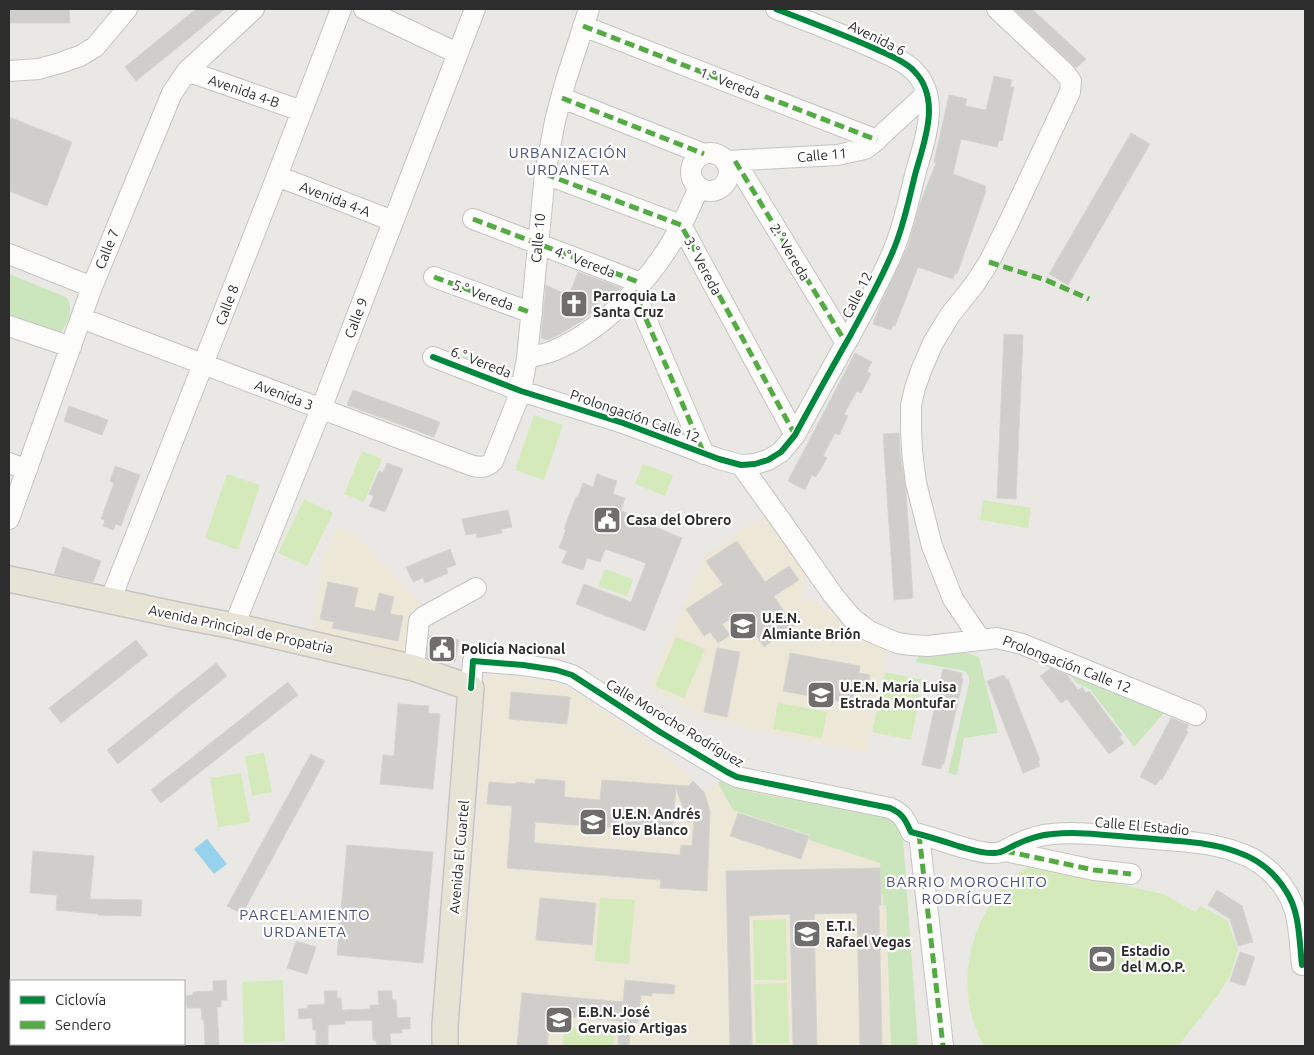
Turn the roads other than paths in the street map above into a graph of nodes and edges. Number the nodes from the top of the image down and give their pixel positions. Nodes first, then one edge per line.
1 (127, 9) edge
2 (254, 9) edge
3 (341, 9) edge
4 (364, 9) edge
5 (475, 9) edge
6 (776, 9) edge
7 (997, 9) edge
8 (586, 18) edge
9 (457, 53) junction
10 (9, 71) edge
11 (187, 71) junction
12 (927, 93) junction
13 (562, 98) junction
14 (302, 111) junction
15 (877, 140) junction
16 (704, 154) junction
17 (730, 161) junction
18 (545, 174) junction
19 (277, 176) junction
20 (699, 187) junction
21 (472, 219) dead end
22 (393, 221) junction
23 (681, 225) junction
24 (538, 244) junction
25 (9, 254) edge
26 (434, 276) dead end
27 (92, 287) junction
28 (638, 287) junction
29 (532, 313) junction
30 (81, 318) junction
31 (9, 326) edge
32 (846, 343) junction
33 (71, 347) junction
34 (433, 357) dead end
35 (527, 358) junction
36 (204, 364) junction
37 (521, 391) junction
38 (320, 410) junction
39 (795, 435) junction
40 (704, 454) junction
41 (741, 465) junction
42 (18, 466) edge
43 (489, 466) joint
44 (9, 519) edge
45 (9, 579) edge
46 (476, 588) dead end
47 (110, 601) junction
48 (234, 626) junction
49 (980, 639) junction
50 (414, 668) junction
51 (471, 688) junction
52 (1196, 715) dead end
53 (915, 833) junction
54 (1005, 851) junction
55 (1131, 874) dead end
56 (1302, 965) dead end
57 (441, 1040) edge
58 (943, 1046) edge

1 - 10 street
2 - 11 street, Calle 7
3 - 14 street, Calle 8
4 - 9 street
5 - 9 street, Calle 9
6 - 12 street, Avenida 6
7 - 49 street
8 - 13 street, Calle 10
8 - 15 street, 1.° Vereda
9 - 22 street, Calle 9
11 - 14 street, Avenida 4-B
11 - 27 street, Calle 7
12 - 15 street, Calle 11
12 - 32 street, Calle 12
13 - 16 street
13 - 18 street, Calle 10
14 - 19 street, Calle 8
15 - 17 street, Calle 11
16 - 17 street, Calle 11
16 - 20 street
17 - 20 street
17 - 32 street, 2.° Vereda
18 - 23 street, 3.° Vereda
18 - 24 street, Calle 10
19 - 22 street, Avenida 4-A
19 - 36 street, Calle 8
20 - 23 street
21 - 24 street, 4.° Vereda
22 - 38 street, Calle 9
23 - 28 street
23 - 39 street, 3.° Vereda
24 - 28 street, 4.° Vereda
24 - 29 street, Calle 10
25 - 27 street
26 - 29 street, 5.° Vereda
27 - 30 street, Calle 7
28 - 35 street
28 - 40 street
29 - 35 street, Calle 10
30 - 33 street, Calle 7
30 - 36 street, Avenida 3
31 - 33 street
32 - 39 street, Calle 12
33 - 42 street, Calle 7
34 - 37 street, 6.° Vereda
35 - 37 street, Calle 10
36 - 38 street, Avenida 3
36 - 47 street, Calle 8
37 - 40 street, Prolongación Calle 12
37 - 43 street, Calle 10
38 - 43 street, Avenida 3
38 - 48 street, Calle 9
39 - 41 street, Calle 12
40 - 41 street, Prolongación Calle 12
41 - 49 street, Prolongación Calle 12
42 - 44 street, Calle 7
45 - 47 main road, Avenida Principal de Propatria
46 - 50 street
47 - 48 main road, Avenida Principal de Propatria
48 - 50 main road, Avenida Principal de Propatria
49 - 52 street, Prolongación Calle 12
50 - 51 main road, Avenida Principal de Propatria
51 - 53 street, Calle Morocho Rodríguez
51 - 57 main road, Avenida El Cuartel
53 - 54 street, Calle El Estadio
53 - 58 street
54 - 55 street
54 - 56 street, Calle El Estadio

